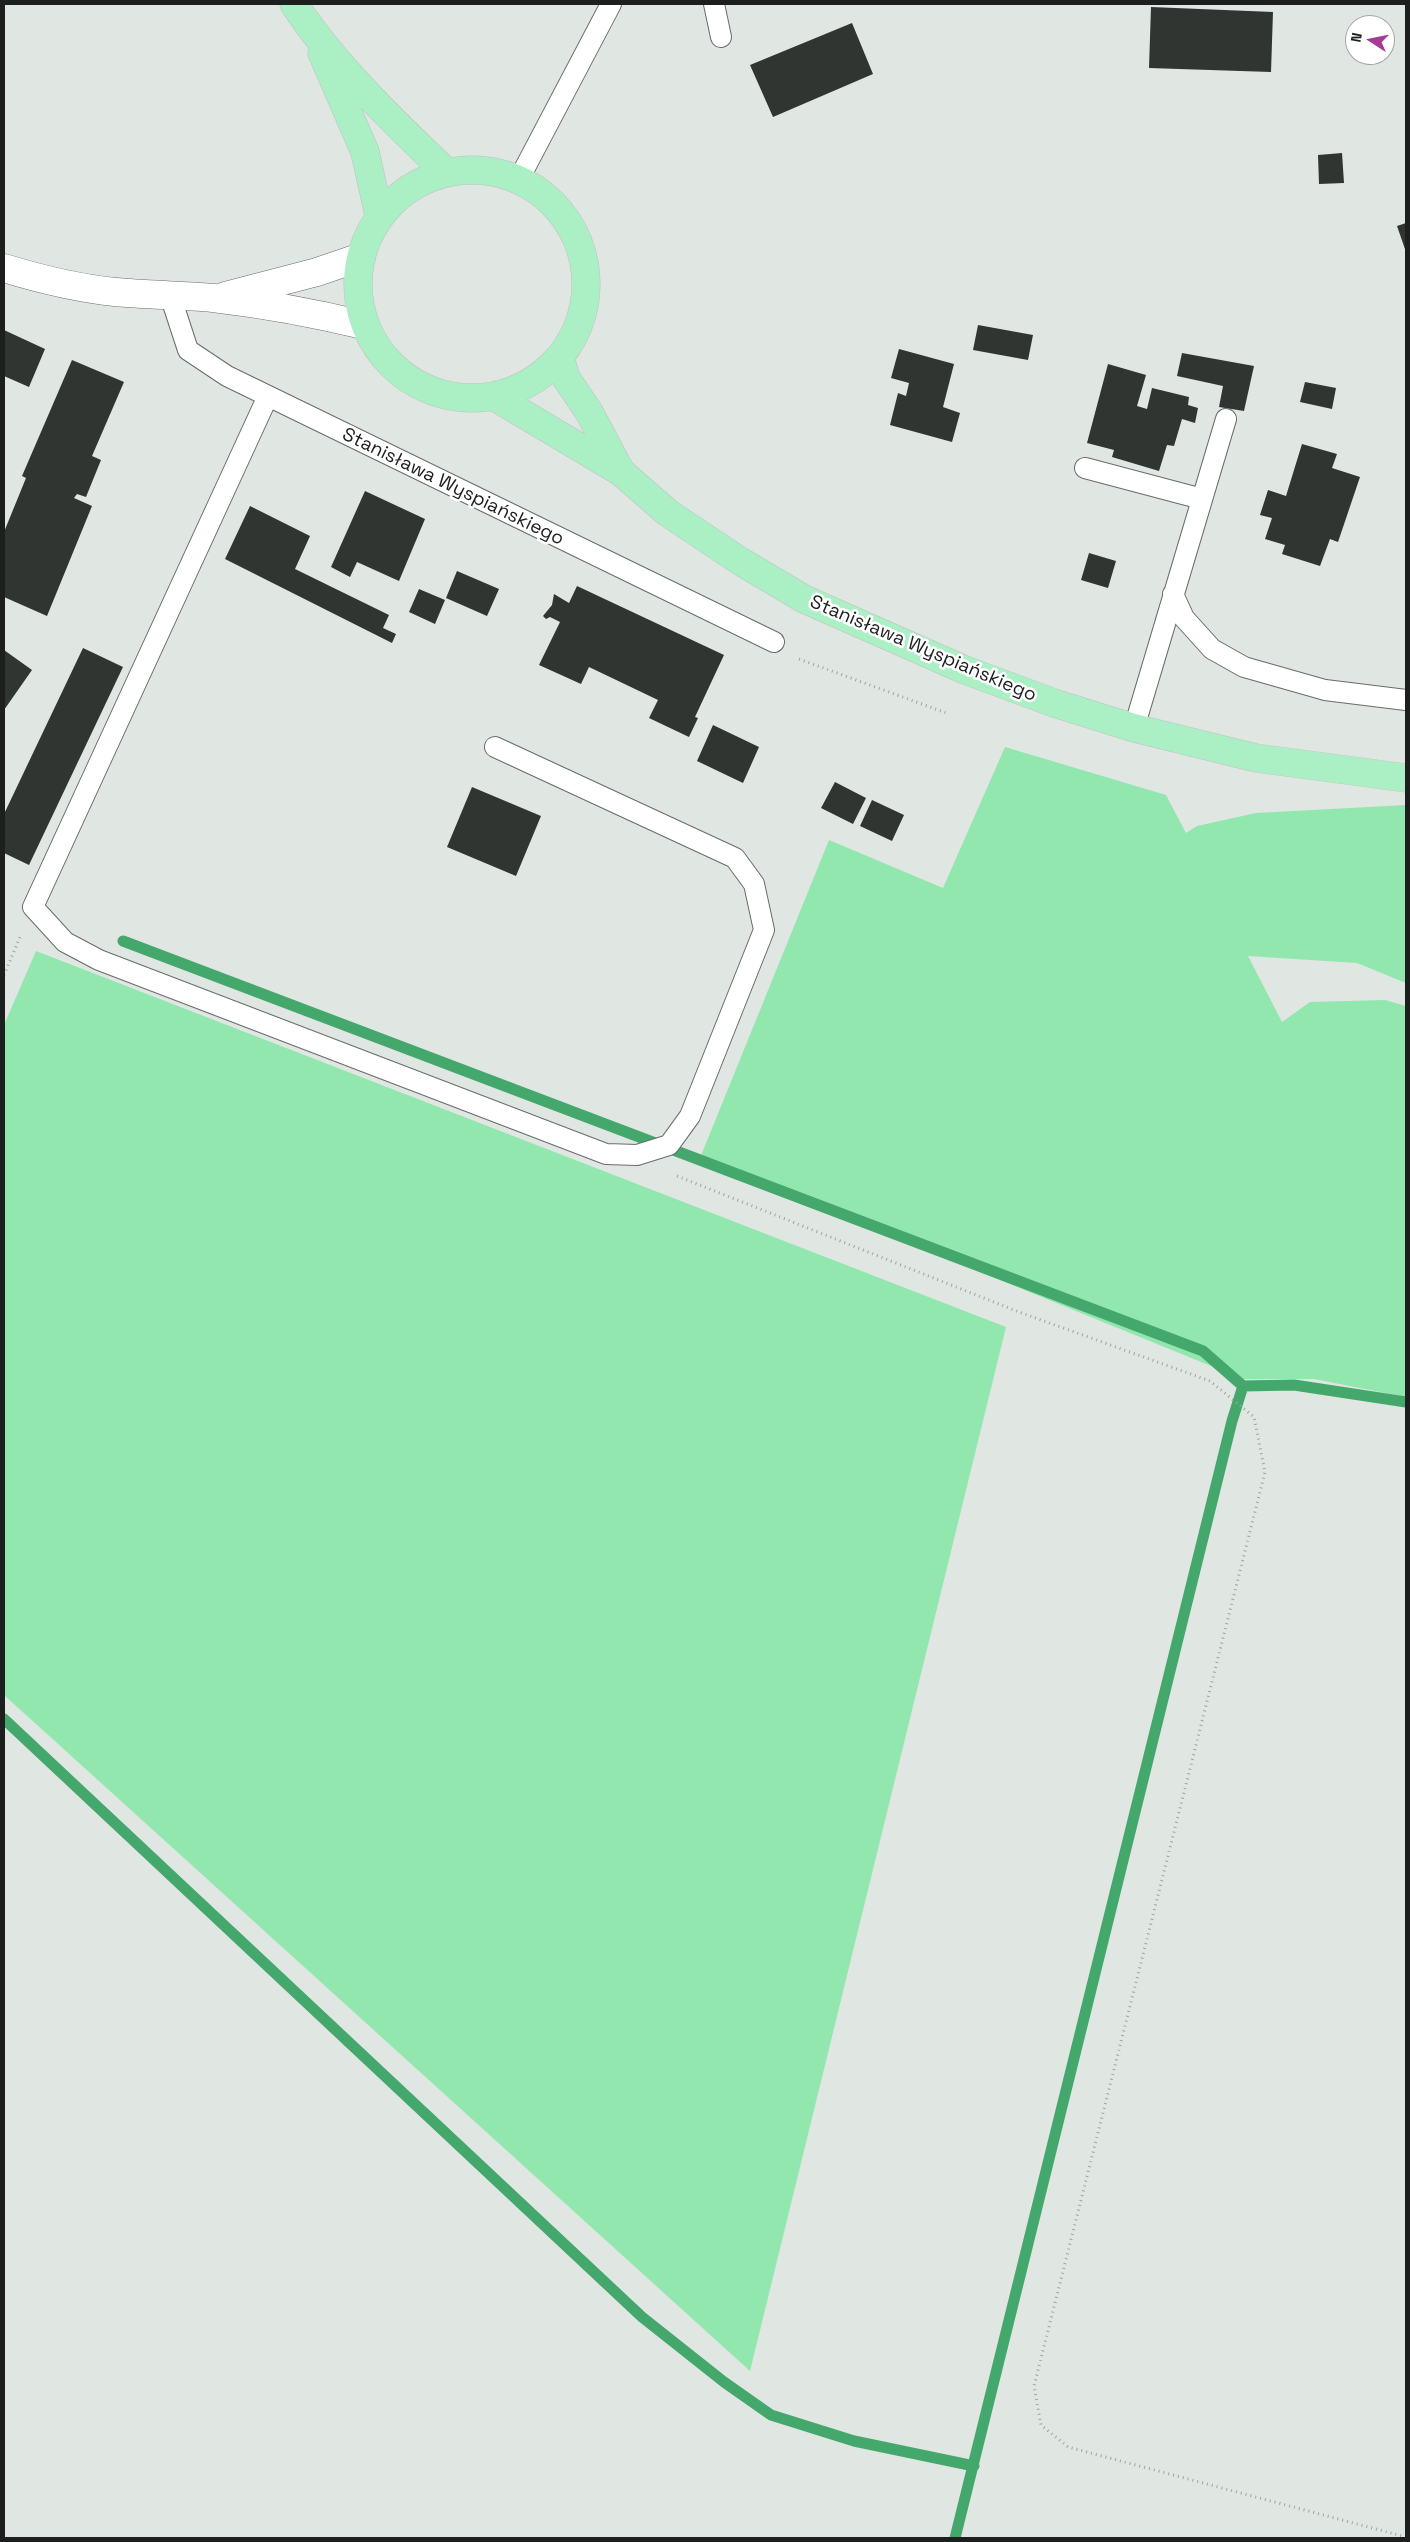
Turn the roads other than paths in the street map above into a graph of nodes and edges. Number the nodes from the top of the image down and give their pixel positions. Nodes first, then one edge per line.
1 (294, 4) edge
2 (611, 4) edge
3 (714, 4) edge
4 (313, 33) junction
5 (721, 37) dead end
6 (446, 172) junction
7 (519, 179) junction
8 (380, 215) junction
9 (360, 257) junction
10 (4, 268) edge
11 (170, 295) junction
12 (214, 298) junction
13 (363, 325) junction
14 (560, 358) junction
15 (268, 396) junction
16 (495, 397) junction
17 (1226, 419) dead end
18 (1085, 468) dead end
19 (621, 472) junction
20 (1202, 499) junction
21 (1173, 594) junction
22 (774, 642) road end
23 (1406, 700) edge
24 (1134, 728) junction
25 (494, 747) dead end
26 (1406, 778) edge

1 - 4 main road
2 - 7 lane
3 - 5 lane
4 - 6 main road
4 - 8 main road
6 - 7 main road
6 - 8 main road
7 - 14 main road
8 - 9 main road
9 - 12 main road
9 - 13 main road
10 - 11 main road
11 - 12 main road
11 - 15 lane, Stanisława Wyspiańskiego
12 - 13 main road
13 - 16 main road
14 - 16 main road
14 - 19 main road, Stanisława Wyspiańskiego
15 - 22 lane, Stanisława Wyspiańskiego
15 - 25 lane
16 - 19 main road, Stanisława Wyspiańskiego
17 - 20 lane
18 - 20 lane
19 - 24 main road, Stanisława Wyspiańskiego
20 - 21 lane
21 - 23 lane
21 - 24 lane
24 - 26 main road, Stanisława Wyspiańskiego

